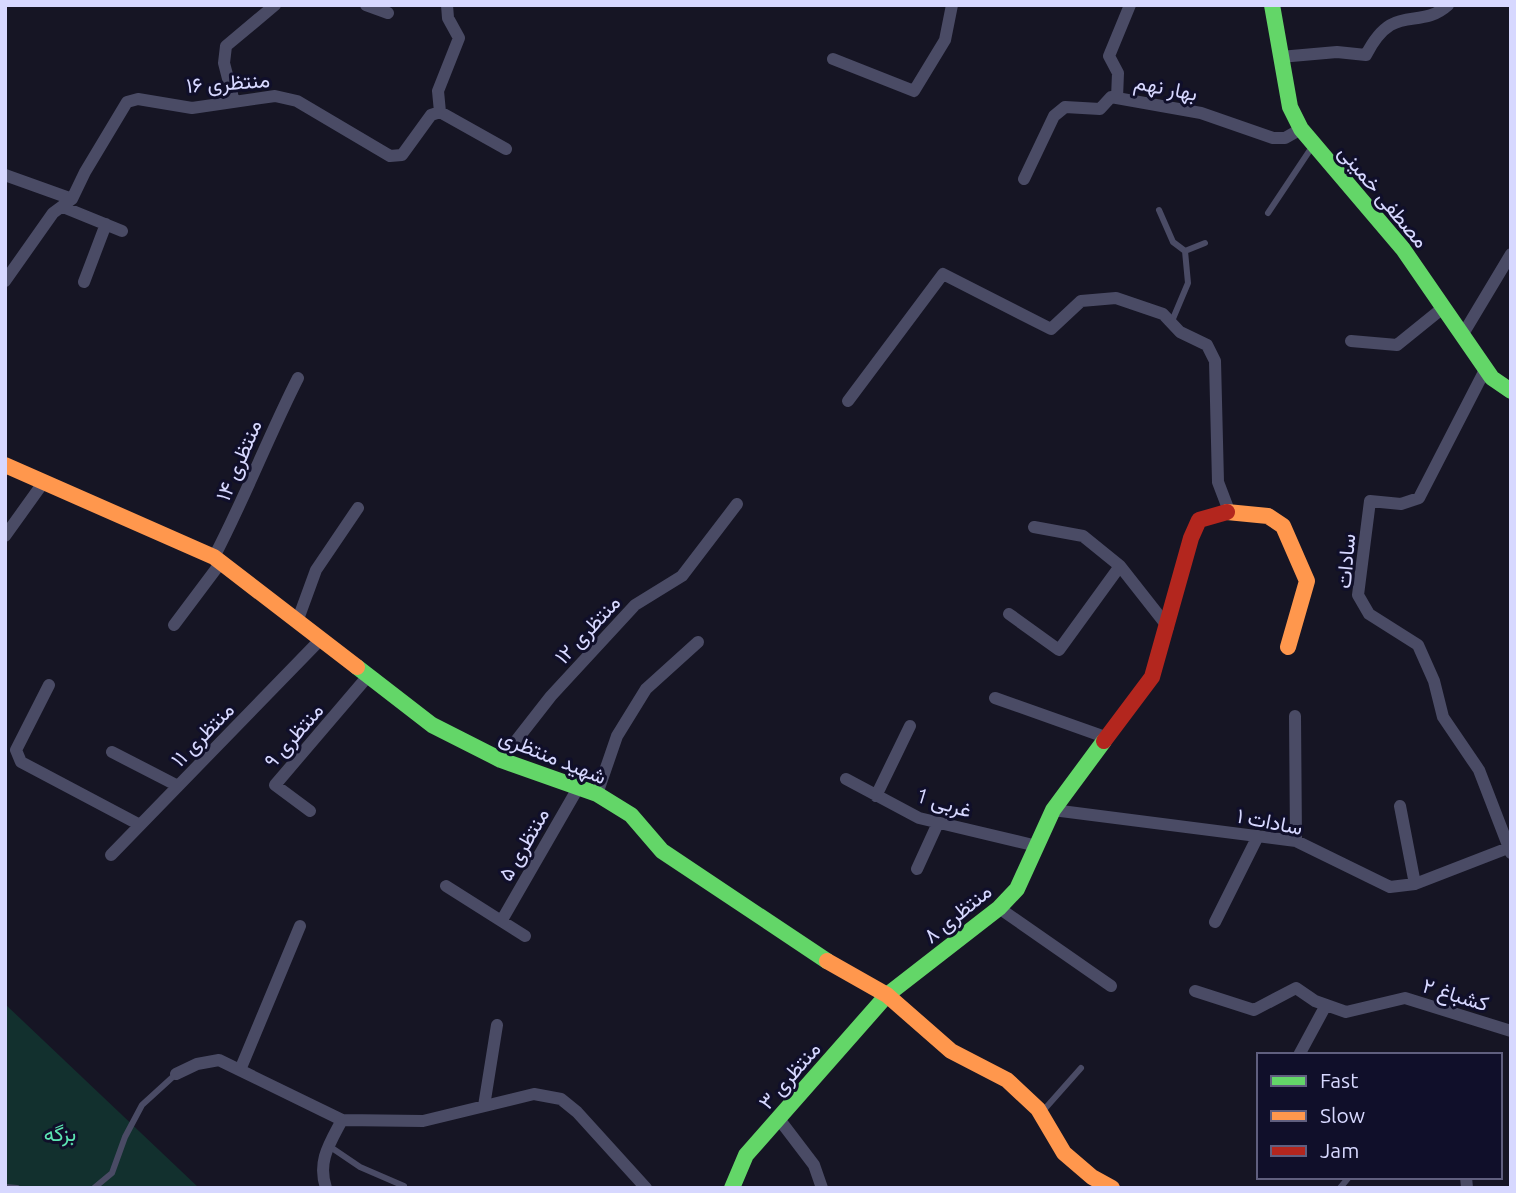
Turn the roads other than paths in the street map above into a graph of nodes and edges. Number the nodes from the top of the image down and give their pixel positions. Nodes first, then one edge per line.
1 (275, 5) edge
2 (366, 5) edge
3 (447, 5) edge
4 (953, 5) edge
5 (1130, 5) edge
6 (1272, 5) edge
7 (1448, 5) edge
8 (388, 13) dead end
9 (1280, 57) junction
10 (833, 59) dead end
11 (1117, 98) junction
12 (234, 102) junction
13 (440, 111) junction
14 (1301, 129) junction
15 (1313, 145) junction
16 (506, 149) dead end
17 (5, 175) edge
18 (1024, 179) dead end
19 (67, 203) junction
20 (1159, 210) dead end
21 (1268, 213) dead end
22 (106, 225) junction
23 (122, 230) dead end
24 (1205, 243) dead end
25 (1185, 251) junction
26 (1511, 254) edge
27 (5, 281) edge
28 (85, 282) dead end
29 (1444, 307) junction
30 (1171, 323) junction
31 (1463, 334) junction
32 (1351, 341) dead end
33 (1486, 368) junction
34 (298, 378) dead end
35 (1511, 391) edge
36 (848, 401) dead end
37 (5, 465) edge
38 (43, 483) junction
39 (737, 505) dead end
40 (358, 508) dead end
41 (1229, 511) junction
42 (1034, 527) dead end
43 (5, 536) edge
44 (218, 559) junction
45 (1120, 566) junction
46 (1009, 614) dead end
47 (297, 622) junction
48 (174, 625) dead end
49 (1168, 627) junction
50 (320, 640) junction
51 (698, 642) dead end
52 (1288, 647) dead end
53 (368, 677) junction
54 (49, 685) dead end
55 (995, 698) dead end
56 (1295, 716) dead end
57 (909, 726) dead end
58 (1105, 737) junction
59 (112, 752) dead end
60 (502, 760) junction
61 (846, 779) dead end
62 (178, 786) junction
63 (578, 788) junction
64 (597, 794) junction
65 (876, 796) junction
66 (1399, 806) dead end
67 (1053, 810) junction
68 (310, 811) dead end
69 (938, 823) junction
70 (140, 825) junction
71 (1258, 836) junction
72 (1296, 841) junction
73 (1037, 846) junction
74 (1509, 850) edge
75 (111, 855) dead end
76 (917, 869) dead end
77 (1415, 884) junction
78 (446, 886) dead end
79 (999, 908) junction
80 (502, 920) junction
81 (1215, 922) dead end
82 (300, 926) dead end
83 (525, 936) dead end
84 (1111, 986) dead end
85 (1195, 991) dead end
86 (887, 995) junction
87 (1326, 1005) junction
88 (497, 1025) dead end
89 (1511, 1031) edge
90 (1300, 1053) edge
91 (1081, 1068) dead end
92 (240, 1070) junction
93 (176, 1074) joint
94 (484, 1106) junction
95 (1041, 1114) junction
96 (779, 1119) junction
97 (342, 1120) junction
98 (329, 1146) junction
99 (5, 1186) edge
100 (404, 1186) edge
101 (17, 1188) edge
102 (93, 1188) edge
103 (326, 1188) edge
104 (646, 1188) edge
105 (732, 1188) edge
106 (822, 1188) edge
107 (1112, 1188) edge

1 - 12 street
2 - 8 street
3 - 13 street
4 - 10 street
5 - 11 street
6 - 9 street, مصطفی خمینی
7 - 9 street
9 - 14 street, مصطفی خمینی
11 - 14 street, بهار نهم
11 - 18 street, بهار نهم
12 - 13 street, منتظری ۱۶
12 - 19 street, منتظری ۱۶
13 - 16 street
14 - 15 street, مصطفی خمینی
15 - 21 lane
15 - 29 street, مصطفی خمینی
17 - 19 street
19 - 22 street
19 - 27 street, منتظری ۱۶
20 - 25 lane
22 - 23 street
22 - 28 street
24 - 25 lane
25 - 30 lane
26 - 31 street
29 - 31 street, مصطفی خمینی
29 - 32 street
30 - 36 street
30 - 41 street
31 - 33 street, مصطفی خمینی
33 - 35 street, مصطفی خمینی
33 - 74 street, سادات
34 - 44 street, منتظری ۱۴
37 - 38 street, شهید منتظری
38 - 43 street
38 - 44 street, شهید منتظری
39 - 60 street, منتظری ۱۲
40 - 47 street
41 - 49 street, منتظری ۸
41 - 52 street
42 - 45 street
44 - 47 street, شهید منتظری
44 - 48 street, منتظری ۱۴
45 - 46 street
45 - 49 street
47 - 50 street, شهید منتظری
49 - 58 street, منتظری ۸
50 - 53 street, شهید منتظری
50 - 62 street, منتظری ۱۱
51 - 64 street
53 - 60 street, شهید منتظری
53 - 68 street, منتظری ۹
54 - 70 street
55 - 58 street
56 - 72 street
57 - 65 street
58 - 67 street, منتظری ۸
59 - 62 street
60 - 63 street, شهید منتظری
61 - 65 street, غربی 1
62 - 70 street, منتظری ۱۱
63 - 64 street, شهید منتظری
63 - 80 street, منتظری ۵
64 - 86 street, شهید منتظری
65 - 69 street, غربی 1
66 - 77 street
67 - 71 street, سادات ۱
67 - 73 street, منتظری ۸
69 - 73 street, غربی 1
69 - 76 street
70 - 75 street, منتظری ۱۱
71 - 72 street, سادات ۱
71 - 81 street
72 - 77 street, سادات ۱
73 - 79 street, منتظری ۸
74 - 77 street, سادات ۱
78 - 80 street
79 - 84 street
79 - 86 street, منتظری ۸
80 - 83 street
82 - 92 street
85 - 87 street, کشباغ ۲
86 - 95 street, شهید منتظری
86 - 96 street, منتظری ۳
87 - 89 street, کشباغ ۲
87 - 90 street
88 - 94 street
91 - 95 lane
92 - 93 street
92 - 97 street
93 - 102 lane
94 - 97 street
94 - 104 street
95 - 107 street, شهید منتظری
96 - 105 street, منتظری ۳
96 - 106 street
97 - 98 street
98 - 100 lane
98 - 103 street
99 - 101 lane

